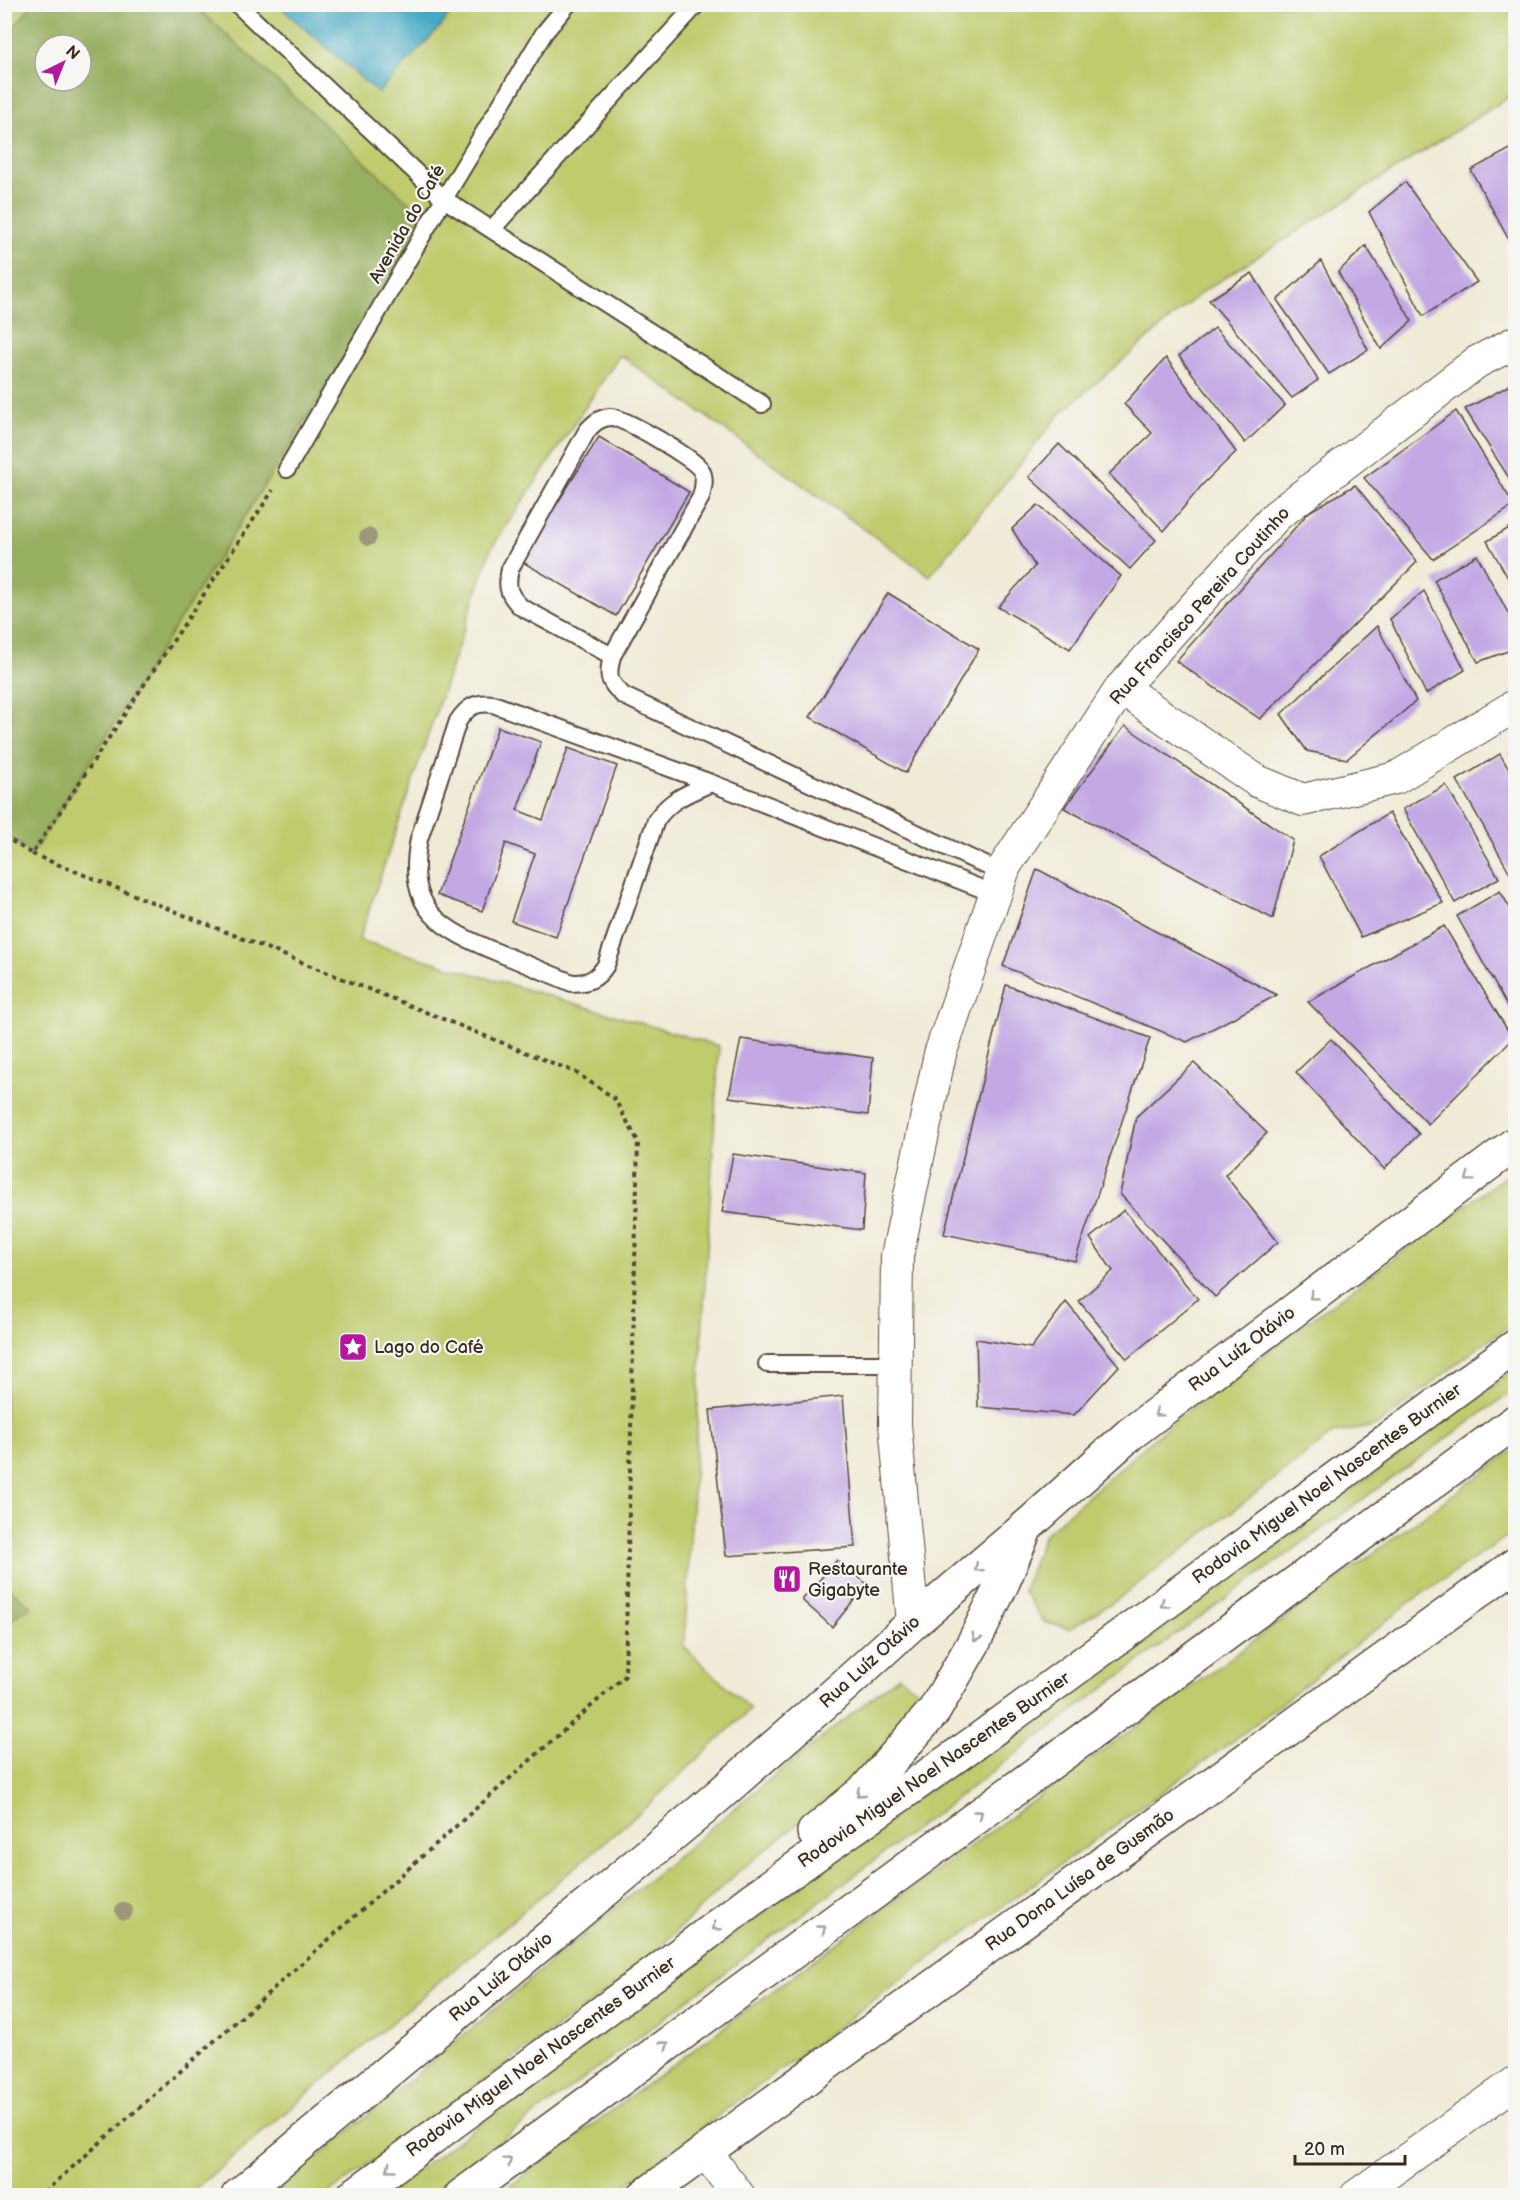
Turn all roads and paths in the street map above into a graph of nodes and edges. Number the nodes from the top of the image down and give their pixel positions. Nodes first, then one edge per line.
1 (237, 4) edge
2 (568, 4) edge
3 (697, 4) edge
4 (444, 199) junction
5 (492, 229) junction
6 (1515, 342) edge
7 (762, 404) dead end
8 (287, 469) joint
9 (612, 656) junction
10 (1121, 688) junction
11 (1515, 705) edge
12 (711, 783) junction
13 (4, 836) edge
14 (32, 854) junction
15 (998, 884) junction
16 (1515, 1143) edge
17 (1515, 1346) edge
18 (766, 1364) dead end
19 (896, 1364) junction
20 (1515, 1420) edge
21 (1026, 1527) junction
22 (1515, 1564) edge
23 (913, 1623) junction
24 (751, 1900) junction
25 (1515, 2082) edge
26 (705, 2151) junction
27 (40, 2196) edge
28 (237, 2196) edge
29 (353, 2196) edge
30 (461, 2196) edge
31 (644, 2196) edge
32 (739, 2196) edge
33 (1356, 2196) edge

1 - 4 lane
2 - 4 lane, Avenida do Café
3 - 5 lane
4 - 5 lane
4 - 8 lane, Avenida do Café
5 - 7 lane
6 - 10 street, Rua Francisco Pereira Coutinho
8 - 14 path
9 - 9 lane
9 - 15 lane
10 - 11 street
10 - 15 street, Rua Francisco Pereira Coutinho
12 - 12 lane
12 - 15 lane
13 - 14 path
14 - 27 path
15 - 19 street, Rua Francisco Pereira Coutinho
16 -> 21 main road, Rua Luíz Otávio
17 -> 24 main road, Rodovia Miguel Noel Nascentes Burnier
18 - 19 lane
19 - 23 street, Rua Francisco Pereira Coutinho
30 -> 20 main road
21 -> 23 main road, Rua Luíz Otávio
21 -> 24 main road
22 - 26 main road, Rua Dona Luísa de Gusmão
23 - 28 main road, Rua Luíz Otávio
24 -> 29 main road, Rodovia Miguel Noel Nascentes Burnier
25 - 33 street
26 - 31 main road, Rua Dona Luísa de Gusmão
26 - 32 street

